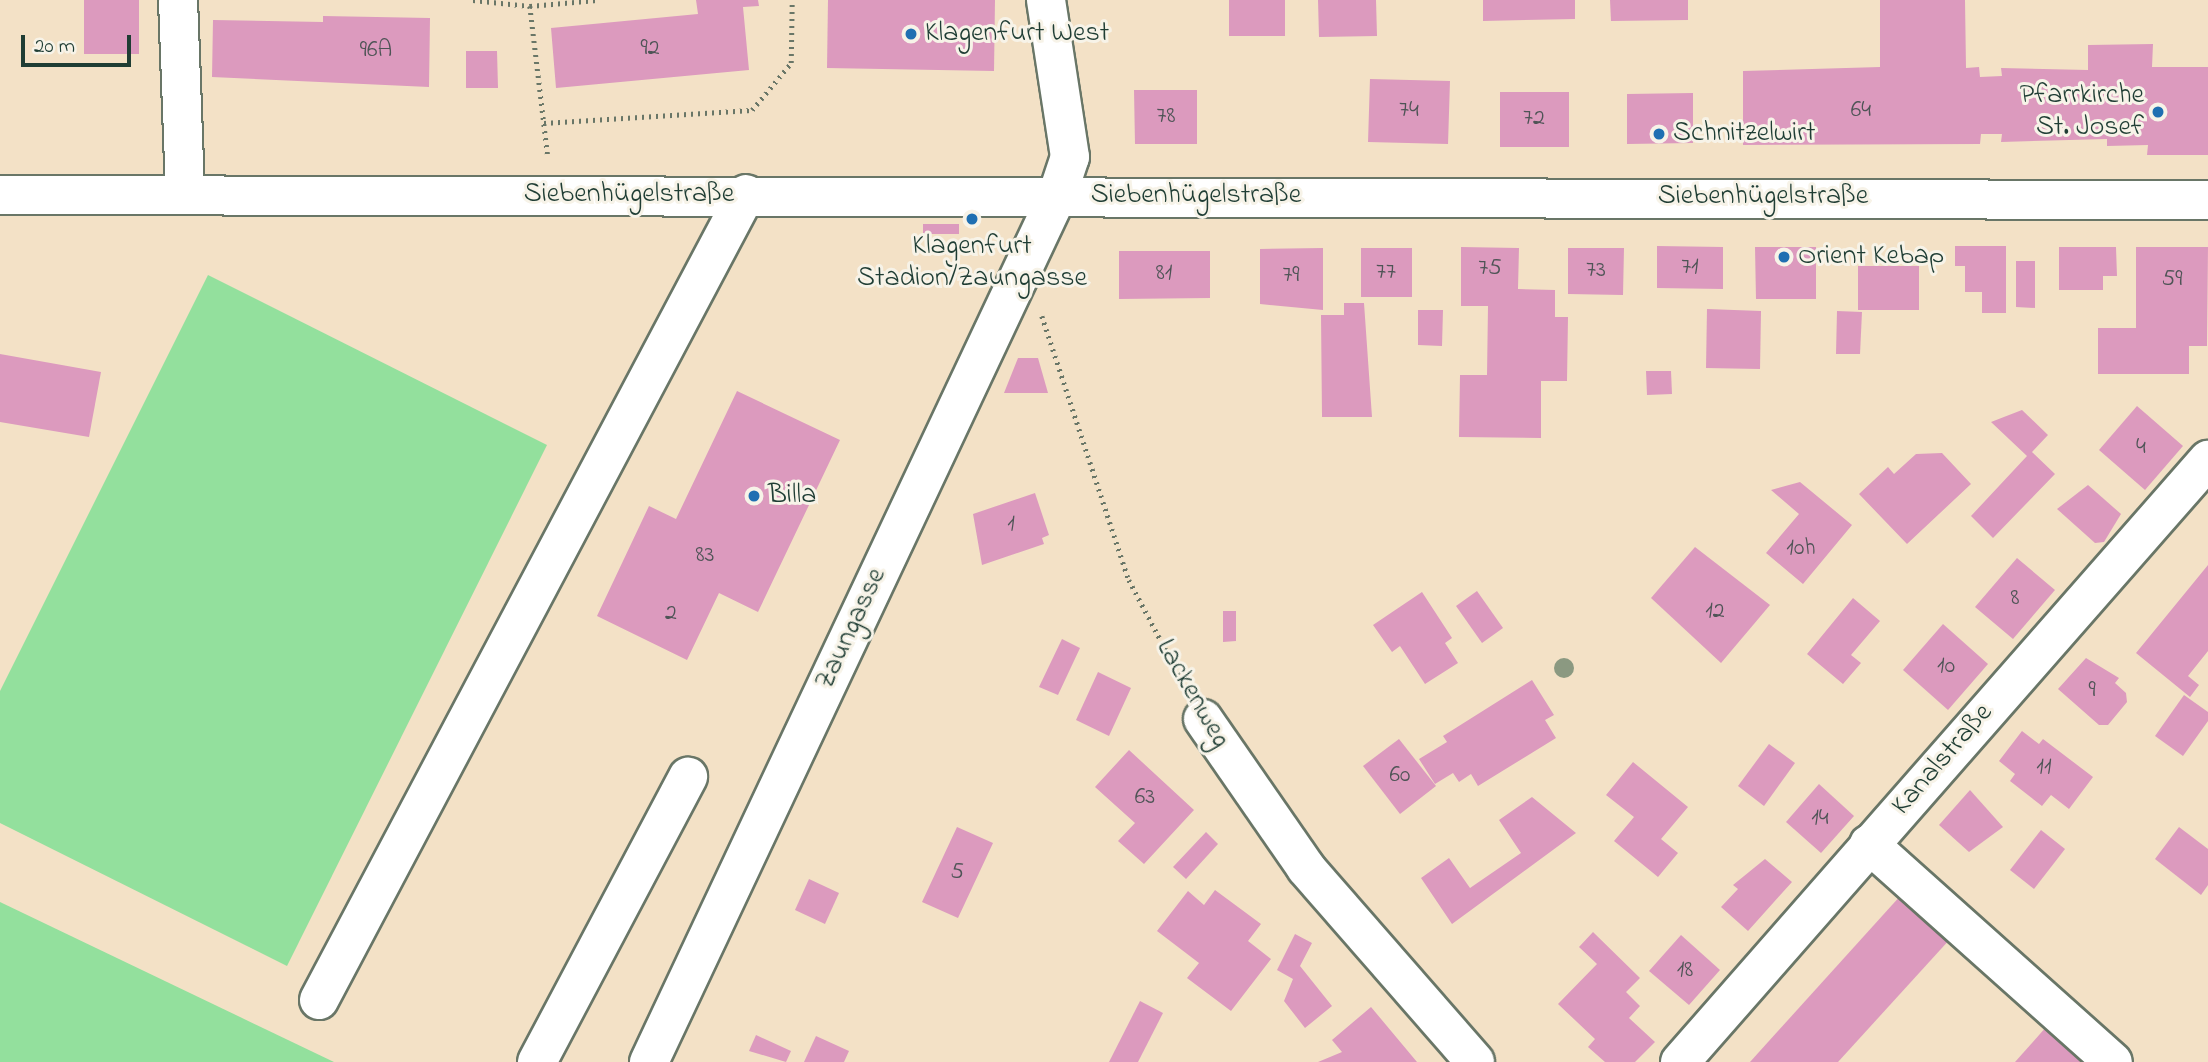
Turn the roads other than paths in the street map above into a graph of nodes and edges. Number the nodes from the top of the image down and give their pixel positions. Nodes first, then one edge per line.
1 (178, 0) edge
2 (1046, 0) edge
3 (746, 194) junction
4 (0, 195) edge
5 (185, 195) junction
6 (1057, 196) junction
7 (2208, 200) edge
8 (2208, 460) edge
9 (1203, 719) road end
10 (688, 777) dead end
11 (1869, 844) junction
12 (319, 1000) dead end
13 (537, 1062) edge
14 (649, 1062) edge
15 (1475, 1062) edge
16 (1680, 1062) edge
17 (2113, 1062) edge

1 - 5 street
2 - 6 street, Zaungasse
3 - 5 street, Siebenhügelstraße
3 - 6 street, Siebenhügelstraße
3 - 12 street
4 - 5 street, Siebenhügelstraße
6 - 7 street, Siebenhügelstraße
6 - 14 street, Zaungasse
8 - 11 street, Kanalstraße
9 - 15 street, Lackenweg
10 - 13 street
11 - 16 street, Kanalstraße
11 - 17 street

